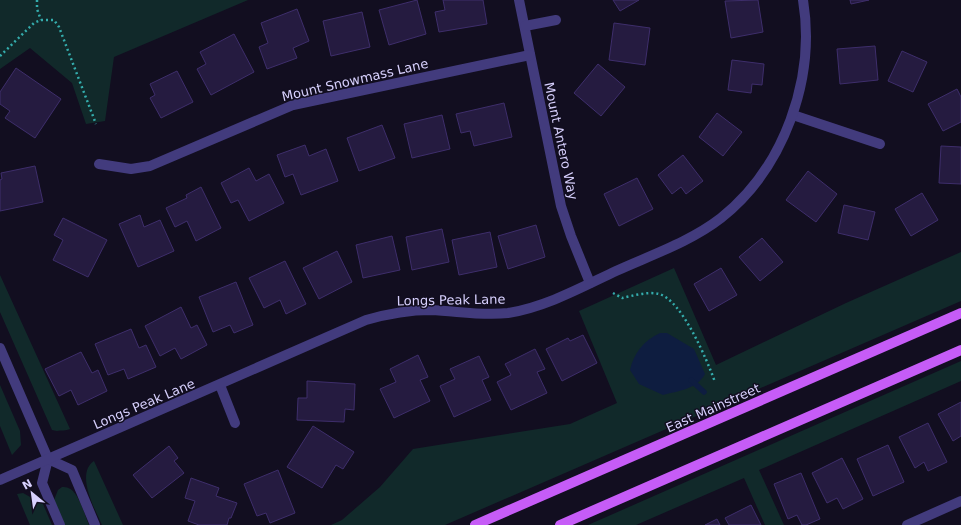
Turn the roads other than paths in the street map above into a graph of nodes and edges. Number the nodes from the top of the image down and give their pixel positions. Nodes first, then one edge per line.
1 (520, 0) edge
2 (803, 0) edge
3 (556, 20) dead end
4 (525, 26) junction
5 (530, 55) junction
6 (793, 115) junction
7 (880, 144) dead end
8 (99, 164) dead end
9 (590, 283) junction
10 (961, 313) edge
11 (0, 348) edge
12 (961, 350) edge
13 (220, 385) junction
14 (235, 423) dead end
15 (48, 459) junction
16 (0, 480) edge
17 (961, 501) edge
18 (60, 525) edge
19 (95, 525) edge
20 (475, 525) edge
21 (560, 525) edge
22 (907, 525) edge

1 - 4 street, Mount Antero Way
2 - 6 street, Longs Peak Lane
3 - 4 street
4 - 5 street, Mount Antero Way
5 - 8 street, Mount Snowmass Lane
5 - 9 street, Mount Antero Way
6 - 7 street
6 - 9 street, Longs Peak Lane
9 - 13 street, Longs Peak Lane
10 - 20 main road, East Mainstreet
11 - 15 street
12 - 21 main road
13 - 14 street
13 - 15 street, Longs Peak Lane
15 - 16 street, Longs Peak Lane
15 - 18 street
15 - 19 street
17 - 22 street

